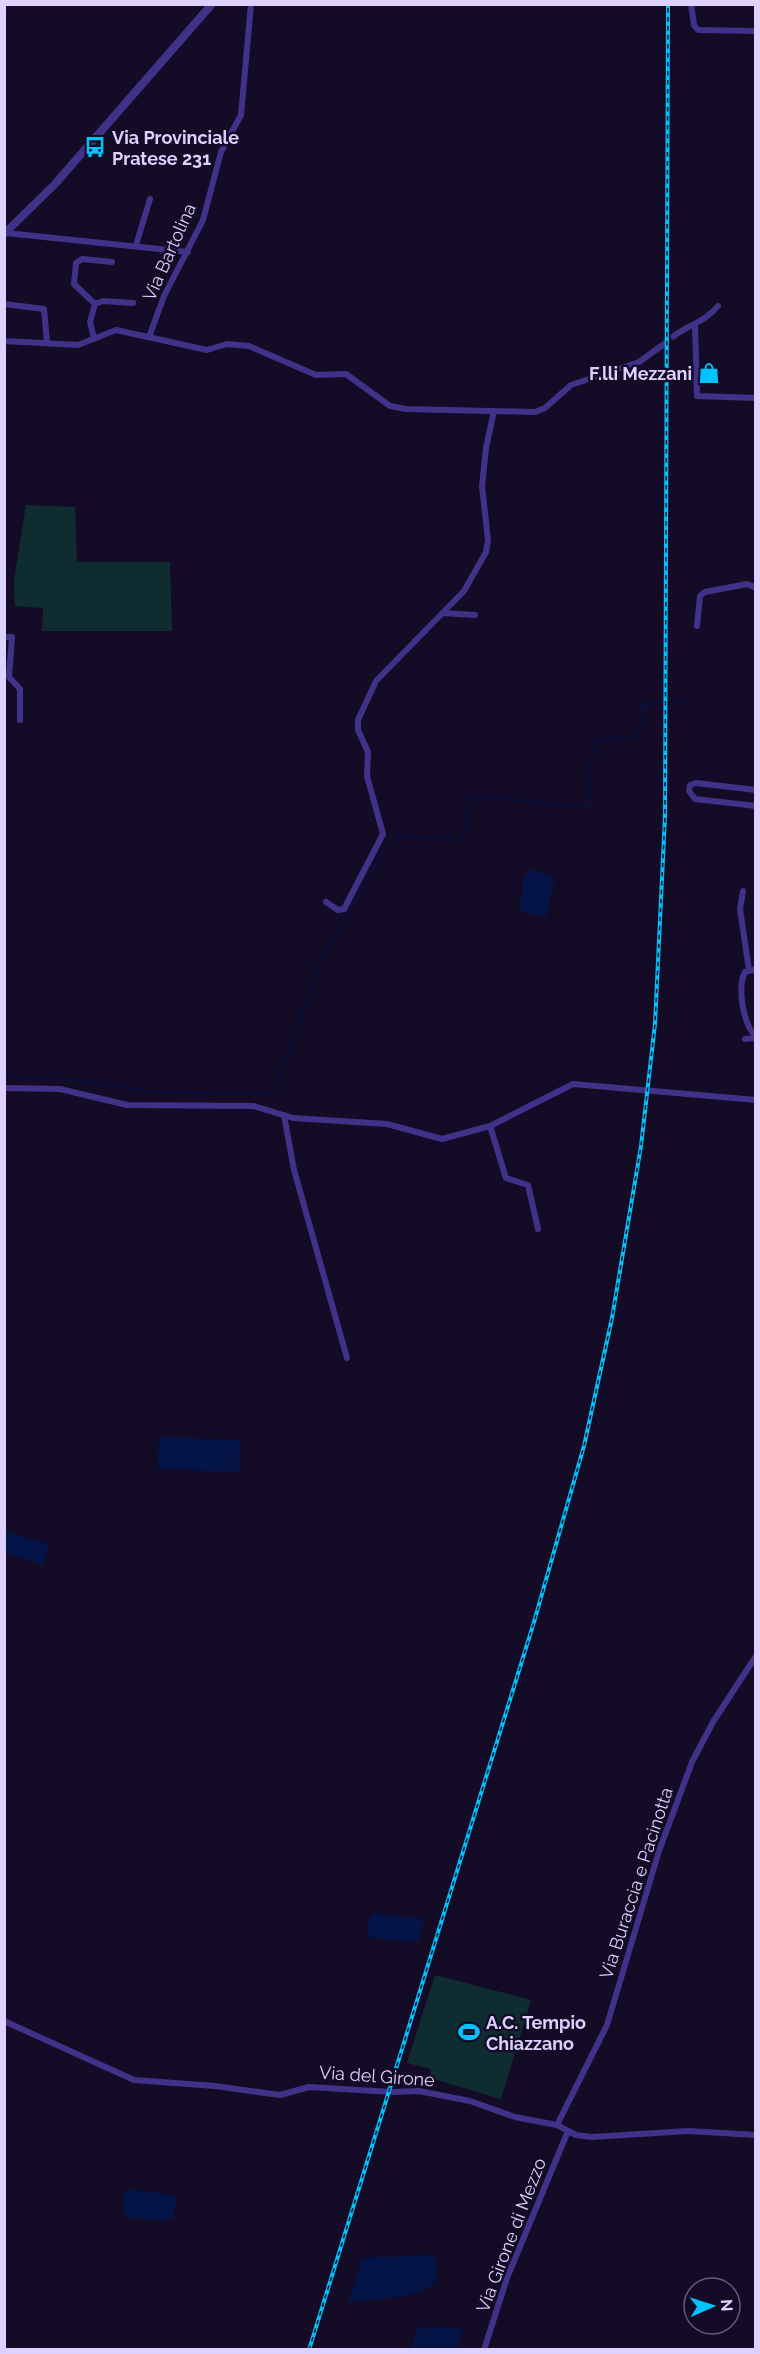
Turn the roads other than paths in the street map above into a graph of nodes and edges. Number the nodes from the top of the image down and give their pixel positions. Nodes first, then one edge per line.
1 (212, 4) edge
2 (250, 4) edge
3 (691, 4) edge
4 (756, 31) edge
5 (150, 199) dead end
6 (5, 233) edge
7 (136, 245) junction
8 (188, 252) junction
9 (112, 262) dead end
10 (133, 303) dead end
11 (4, 304) edge
12 (95, 304) junction
13 (718, 306) dead end
14 (695, 325) junction
15 (674, 336) tunnel mouth
16 (149, 337) junction
17 (94, 338) junction
18 (4, 341) edge
19 (47, 343) junction
20 (664, 344) tunnel mouth
21 (756, 398) edge
22 (494, 411) junction
23 (756, 588) edge
24 (443, 613) junction
25 (476, 615) dead end
26 (697, 626) dead end
27 (4, 637) edge
28 (20, 720) dead end
29 (756, 790) edge
30 (756, 806) edge
31 (743, 891) dead end
32 (326, 902) dead end
33 (752, 969) edge
34 (756, 1037) edge
35 (745, 1039) dead end
36 (4, 1088) edge
37 (756, 1100) edge
38 (284, 1115) junction
39 (490, 1126) junction
40 (538, 1229) dead end
41 (347, 1358) dead end
42 (756, 1656) edge
43 (4, 2021) edge
44 (557, 2125) junction
45 (568, 2132) junction
46 (756, 2135) edge
47 (484, 2349) edge

1 - 6 street
2 - 8 street, Via Bartolina
3 - 4 street
5 - 7 street
6 - 7 street
7 - 8 street
8 - 16 street, Via Bartolina
9 - 12 street
10 - 12 street
11 - 19 street
12 - 17 street
13 - 14 street
14 - 15 street
14 - 21 street
16 - 17 street
16 - 22 street
17 - 19 street
18 - 19 street
20 - 22 street
22 - 24 street
23 - 26 street
24 - 25 street
24 - 32 street
27 - 28 street
29 - 30 street
31 - 33 street
33 - 34 street
34 - 35 street
36 - 38 street
37 - 39 street
38 - 39 street
38 - 41 street
39 - 40 street
42 - 44 street, Via Buraccia e Pacinotta
43 - 44 street, Via del Girone
44 - 45 street, Via del Girone
45 - 46 street, Via del Girone
45 - 47 street, Via Girone di Mezzo

